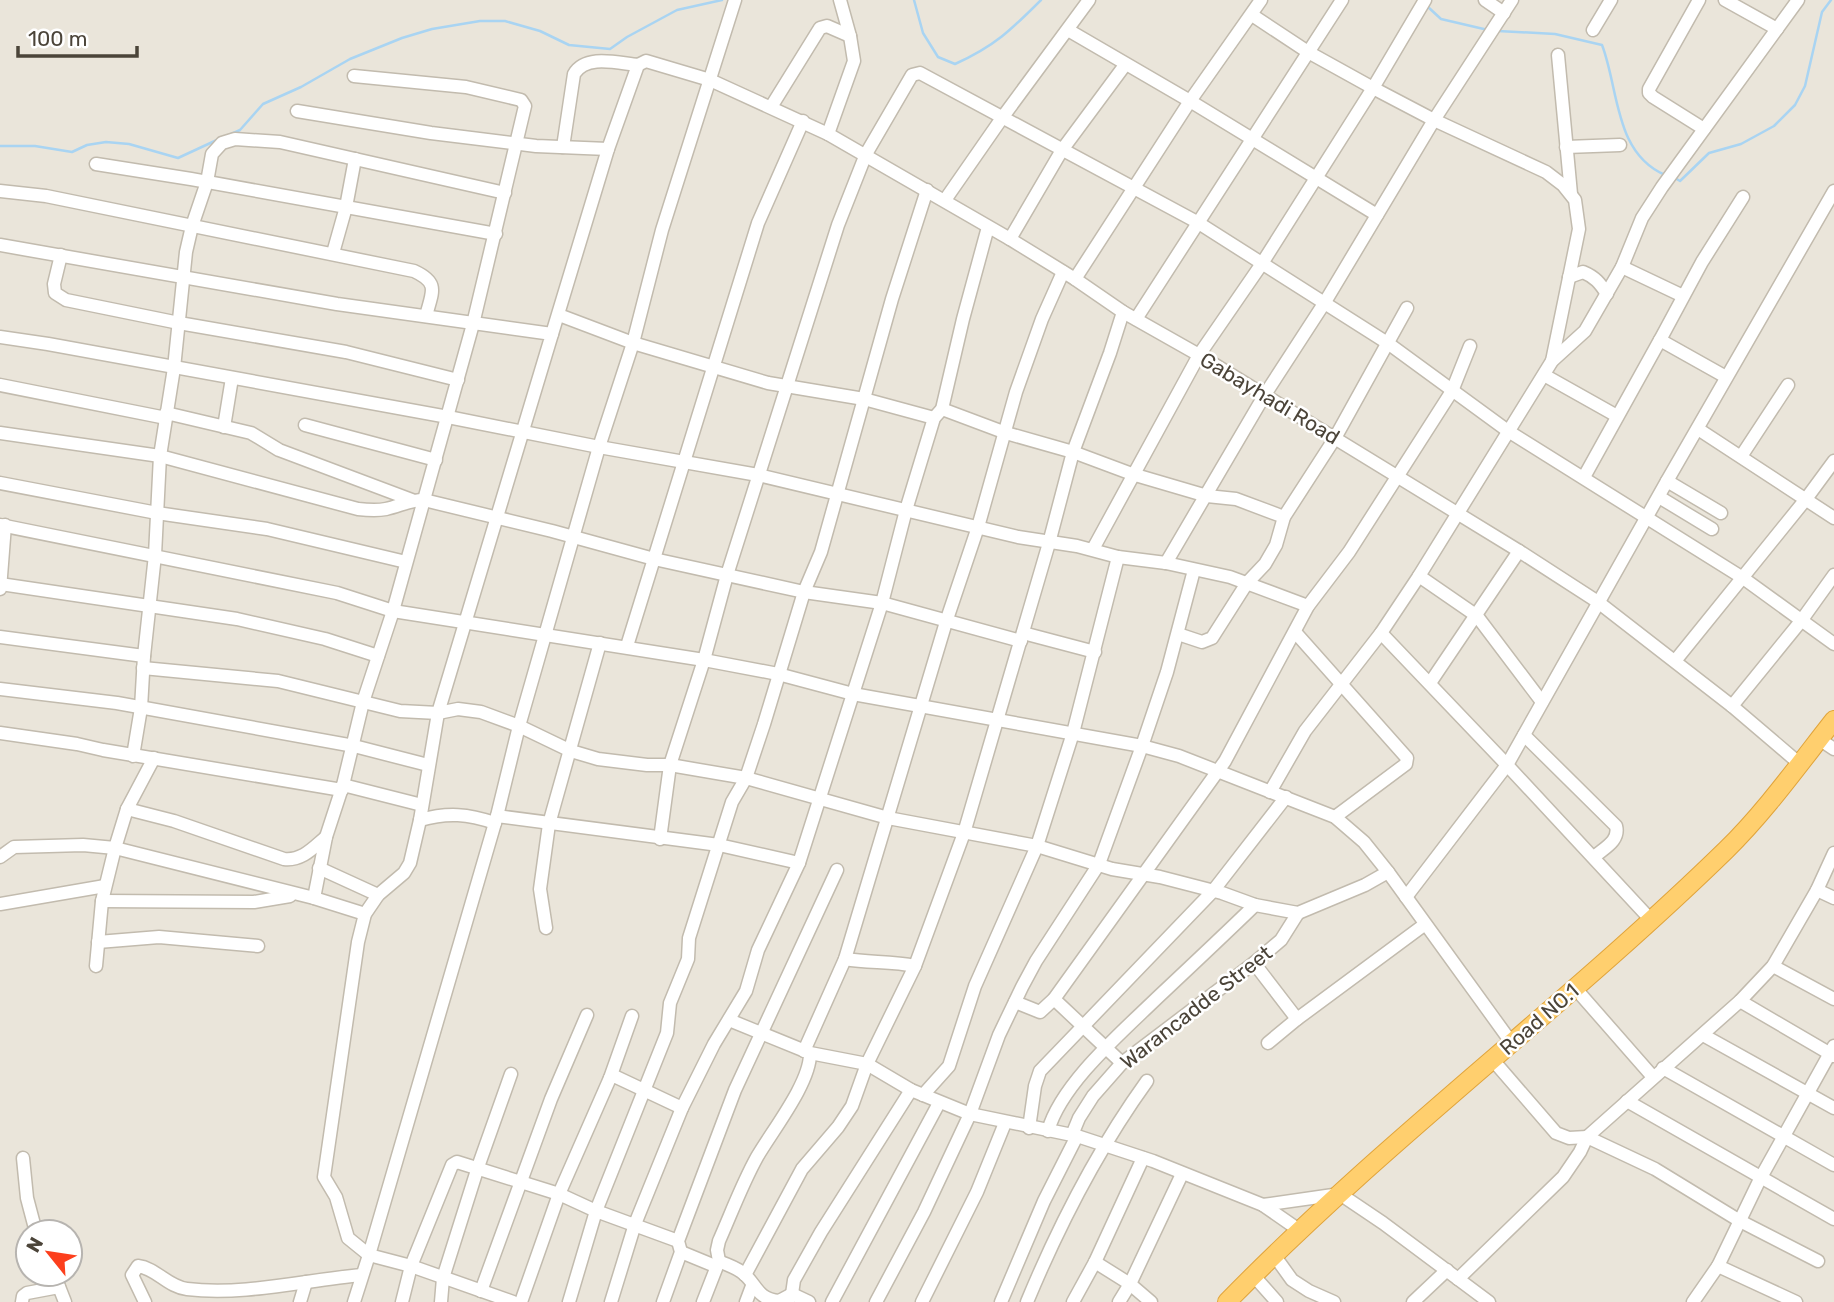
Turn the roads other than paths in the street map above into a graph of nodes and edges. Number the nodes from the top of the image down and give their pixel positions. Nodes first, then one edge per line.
1 (735, 0) edge
2 (840, 0) edge
3 (1089, 0) edge
4 (1261, 0) edge
5 (1342, 0) edge
6 (1425, 0) edge
7 (1485, 0) edge
8 (1512, 0) edge
9 (1611, 0) edge
10 (1699, 0) edge
11 (1725, 0) edge
12 (1798, 0) edge
13 (1504, 13) junction
14 (1252, 15) junction
15 (1777, 29) junction
16 (1068, 30) junction
17 (1592, 30) dead end
18 (850, 36) junction
19 (1308, 52) junction
20 (1558, 55) dead end
21 (638, 65) junction
22 (1125, 65) junction
23 (354, 76) dead end
24 (710, 79) junction
25 (1373, 88) junction
26 (1190, 101) junction
27 (771, 107) junction
28 (298, 111) dead end
29 (1002, 118) junction
30 (1434, 120) junction
31 (803, 121) junction
32 (1704, 129) junction
33 (828, 134) junction
34 (1251, 139) junction
35 (518, 143) junction
36 (1620, 145) dead end
37 (563, 147) junction
38 (1566, 147) junction
39 (608, 149) junction
40 (1062, 150) junction
41 (866, 154) junction
42 (355, 159) junction
43 (96, 164) dead end
44 (1316, 177) junction
45 (207, 182) junction
46 (1134, 187) junction
47 (927, 190) junction
48 (0, 191) edge
49 (1834, 191) edge
50 (505, 193) junction
51 (1570, 194) junction
52 (1743, 197) dead end
53 (945, 200) junction
54 (346, 207) junction
55 (1377, 215) junction
56 (1197, 222) junction
57 (192, 226) junction
58 (988, 227) junction
59 (496, 234) junction
60 (1010, 239) junction
61 (0, 245) edge
62 (333, 253) junction
63 (61, 255) junction
64 (1262, 265) junction
65 (1622, 267) junction
66 (1069, 275) junction
67 (183, 276) junction
68 (1569, 277) junction
69 (1607, 294) junction
70 (1683, 296) junction
71 (1325, 302) junction
72 (1407, 308) dead end
73 (1123, 312) junction
74 (559, 315) junction
75 (426, 316) junction
76 (1136, 319) junction
77 (179, 323) junction
78 (473, 324) junction
79 (552, 334) junction
80 (0, 338) edge
81 (1660, 340) junction
82 (633, 342) junction
83 (1390, 344) junction
84 (1470, 346) dead end
85 (1199, 355) junction
86 (1552, 361) junction
87 (713, 367) junction
88 (174, 368) junction
89 (1544, 375) junction
90 (1726, 377) junction
91 (232, 378) junction
92 (458, 380) junction
93 (0, 385) edge
94 (1788, 385) dead end
95 (787, 386) junction
96 (1452, 391) junction
97 (1264, 396) junction
98 (864, 399) junction
99 (938, 413) junction
100 (166, 416) junction
101 (1617, 416) junction
102 (448, 417) junction
103 (305, 425) dead end
104 (224, 427) junction
105 (1698, 429) junction
106 (1508, 431) junction
107 (0, 433) edge
108 (522, 433) junction
109 (1006, 433) junction
110 (1335, 438) junction
111 (599, 447) junction
112 (1073, 452) junction
113 (1742, 455) junction
114 (160, 456) junction
115 (436, 460) junction
116 (683, 460) junction
117 (1834, 461) edge
118 (1132, 474) junction
119 (758, 475) junction
120 (1398, 476) junction
121 (1584, 477) junction
122 (1667, 481) junction
123 (0, 483) edge
124 (839, 494) junction
125 (1207, 496) junction
126 (1659, 497) junction
127 (1806, 499) junction
128 (418, 500) junction
129 (906, 510) junction
130 (157, 513) junction
131 (1721, 513) dead end
132 (1458, 514) junction
133 (1284, 517) junction
134 (1834, 518) edge
135 (498, 519) junction
136 (1647, 519) junction
137 (3, 525) edge
138 (978, 527) junction
139 (1712, 529) dead end
140 (573, 538) junction
141 (1049, 543) junction
142 (1093, 549) junction
143 (1520, 551) junction
144 (155, 555) junction
145 (1118, 556) junction
146 (654, 559) junction
147 (407, 562) junction
148 (1166, 564) junction
149 (1194, 570) junction
150 (727, 575) junction
151 (1834, 575) edge
152 (1419, 576) junction
153 (1743, 578) junction
154 (1247, 583) junction
155 (0, 585) edge
156 (804, 592) junction
157 (1598, 602) junction
158 (882, 603) junction
159 (150, 606) junction
160 (1307, 606) junction
161 (393, 611) junction
162 (1477, 616) junction
163 (1801, 621) junction
164 (946, 622) junction
165 (465, 623) junction
166 (1295, 632) junction
167 (1381, 634) junction
168 (1178, 635) junction
169 (0, 636) edge
170 (546, 637) junction
171 (1022, 637) junction
172 (600, 643) junction
173 (1834, 644) edge
174 (627, 646) junction
175 (1096, 652) junction
176 (378, 656) junction
177 (704, 660) junction
178 (1675, 661) junction
179 (144, 662) junction
180 (778, 674) junction
181 (1430, 683) junction
182 (1340, 685) junction
183 (0, 688) edge
184 (853, 694) junction
185 (363, 702) junction
186 (1542, 702) junction
187 (921, 706) junction
188 (1732, 706) junction
189 (141, 708) junction
190 (438, 713) junction
191 (998, 720) junction
192 (1834, 720) edge
193 (519, 726) junction
194 (0, 733) edge
195 (1073, 733) junction
196 (1524, 735) junction
197 (1827, 744) edge
198 (354, 746) junction
199 (1142, 746) junction
200 (571, 751) junction
201 (134, 756) junction
202 (154, 758) junction
203 (1800, 764) junction
204 (428, 765) junction
205 (670, 765) junction
206 (1507, 765) junction
207 (1218, 771) junction
208 (746, 778) junction
209 (342, 788) junction
210 (1270, 792) junction
211 (1286, 797) junction
212 (820, 800) junction
213 (422, 804) junction
214 (127, 810) junction
215 (1335, 817) junction
216 (888, 818) junction
217 (420, 820) junction
218 (496, 820) junction
219 (550, 824) junction
220 (964, 833) junction
221 (326, 837) junction
222 (660, 839) junction
223 (0, 841) edge
224 (719, 845) junction
225 (1037, 846) junction
226 (14, 847) junction
227 (115, 848) junction
228 (1834, 853) edge
229 (0, 857) edge
230 (1594, 857) junction
231 (799, 863) junction
232 (1099, 864) junction
233 (319, 868) junction
234 (837, 870) dead end
235 (1388, 872) junction
236 (1143, 874) junction
237 (105, 886) junction
238 (1817, 890) junction
239 (1213, 891) junction
240 (296, 895) junction
241 (378, 895) junction
242 (1406, 897) junction
243 (314, 898) junction
244 (1834, 898) edge
245 (102, 901) junction
246 (0, 904) edge
247 (1255, 905) junction
248 (1298, 913) junction
249 (365, 914) junction
250 (1651, 920) junction
251 (1424, 925) junction
252 (546, 928) dead end
253 (98, 942) junction
254 (258, 946) dead end
255 (845, 959) junction
256 (1254, 963) junction
257 (96, 966) dead end
258 (915, 966) junction
259 (1773, 966) junction
260 (1575, 988) junction
261 (1054, 999) junction
262 (1834, 999) edge
263 (1740, 1001) junction
264 (1015, 1002) junction
265 (587, 1015) dead end
266 (632, 1016) dead end
267 (1297, 1018) junction
268 (729, 1020) junction
269 (1082, 1027) junction
270 (761, 1034) junction
271 (1703, 1035) junction
272 (1511, 1042) junction
273 (1268, 1043) dead end
274 (1105, 1048) junction
275 (807, 1052) junction
276 (1833, 1052) edge
277 (1492, 1059) junction
278 (1122, 1063) junction
279 (867, 1064) junction
280 (1658, 1073) junction
281 (511, 1074) dead end
282 (610, 1078) junction
283 (1147, 1081) dead end
284 (911, 1090) junction
285 (643, 1091) junction
286 (1808, 1093) junction
287 (923, 1095) junction
288 (1626, 1101) junction
289 (939, 1103) junction
290 (682, 1108) junction
291 (1834, 1108) edge
292 (970, 1114) junction
293 (1005, 1123) junction
294 (1029, 1128) junction
295 (1048, 1131) junction
296 (1074, 1136) junction
297 (1784, 1136) junction
298 (1587, 1137) junction
299 (1107, 1145) junction
300 (23, 1158) dead end
301 (1143, 1158) junction
302 (1834, 1165) edge
303 (478, 1167) junction
304 (1182, 1174) junction
305 (1760, 1179) junction
306 (520, 1180) junction
307 (559, 1194) junction
308 (1340, 1194) junction
309 (1263, 1205) junction
310 (596, 1211) junction
311 (32, 1218) edge
312 (1834, 1219) edge
313 (1740, 1221) junction
314 (635, 1224) junction
315 (1299, 1230) junction
316 (680, 1247) junction
317 (369, 1255) junction
318 (1274, 1255) junction
319 (1818, 1261) dead end
320 (1095, 1262) junction
321 (717, 1264) junction
322 (411, 1266) junction
323 (1718, 1266) junction
324 (1447, 1270) junction
325 (362, 1275) junction
326 (1253, 1275) junction
327 (443, 1278) junction
328 (1458, 1279) junction
329 (748, 1280) junction
330 (306, 1282) junction
331 (1130, 1284) junction
332 (38, 1288) edge
333 (481, 1291) junction
334 (789, 1298) edge
335 (505, 1300) edge
336 (22, 1302) edge
337 (145, 1302) edge
338 (300, 1302) edge
339 (354, 1302) edge
340 (402, 1302) edge
341 (441, 1302) edge
342 (521, 1302) edge
343 (569, 1302) edge
344 (611, 1302) edge
345 (663, 1302) edge
346 (703, 1302) edge
347 (746, 1302) edge
348 (809, 1302) edge
349 (832, 1302) edge
350 (876, 1302) edge
351 (922, 1302) edge
352 (1001, 1302) edge
353 (1027, 1302) edge
354 (1073, 1302) edge
355 (1119, 1302) edge
356 (1151, 1302) edge
357 (1227, 1302) edge
358 (1277, 1302) edge
359 (1334, 1302) edge
360 (1413, 1302) edge
361 (1489, 1302) edge
362 (1693, 1302) edge
363 (1796, 1302) edge

1 - 24 street
2 - 18 street
3 - 16 street
4 - 14 street
5 - 19 street
6 - 25 street
7 - 13 street
8 - 13 street
9 - 17 street
10 - 32 street
11 - 15 street
12 - 15 street
13 - 30 street
14 - 19 street
14 - 26 street
15 - 32 street
16 - 22 street
16 - 29 street
18 - 27 street
18 - 33 street
19 - 25 street
19 - 34 street
20 - 38 street
21 - 24 street, Gabayhadi Road
21 - 37 street, Gabayhadi Road
21 - 39 street
22 - 26 street
22 - 40 street
23 - 35 street
24 - 27 street, Gabayhadi Road
24 - 82 street
25 - 30 street
25 - 44 street
26 - 34 street
26 - 46 street
27 - 31 street, Gabayhadi Road
28 - 35 street
29 - 40 street
29 - 41 street
29 - 53 street
30 - 51 street
30 - 55 street
31 - 33 street, Gabayhadi Road
31 - 87 street
32 - 65 street
33 - 41 street, Gabayhadi Road
34 - 44 street
34 - 56 street
35 - 37 street
35 - 50 street
36 - 38 street
37 - 39 street
38 - 51 street
39 - 74 street
40 - 46 street
40 - 60 street
41 - 47 street, Gabayhadi Road
41 - 95 street
42 - 45 street
42 - 50 street
42 - 54 street
43 - 45 street
44 - 55 street
44 - 64 street
45 - 54 street
45 - 57 street
46 - 56 street
46 - 66 street
47 - 53 street, Gabayhadi Road
47 - 98 street
48 - 57 street
49 - 90 street
50 - 59 street
51 - 68 street
52 - 70 street
53 - 58 street, Gabayhadi Road
54 - 59 street
54 - 62 street
55 - 71 street
56 - 64 street
56 - 76 street
57 - 62 street
57 - 67 street
58 - 60 street, Gabayhadi Road
58 - 99 street
59 - 78 street
60 - 66 street, Gabayhadi Road
61 - 63 street
62 - 75 street
63 - 67 street
63 - 77 street
64 - 71 street
64 - 85 street
65 - 69 street
65 - 70 street
66 - 73 street, Gabayhadi Road
66 - 109 street
67 - 75 street
67 - 77 street
68 - 69 street
68 - 86 street
69 - 86 street
70 - 81 street
71 - 83 street
71 - 97 street
72 - 83 street
73 - 76 street, Gabayhadi Road
73 - 112 street
74 - 79 street
74 - 82 street
75 - 78 street
76 - 85 street, Gabayhadi Road
77 - 88 street
77 - 92 street
78 - 79 street
78 - 92 street
79 - 108 street
80 - 88 street
81 - 90 street
81 - 101 street
82 - 87 street
82 - 111 street
83 - 96 street
83 - 110 street
84 - 96 street
85 - 97 street, Gabayhadi Road
85 - 118 street
86 - 89 street
87 - 95 street
87 - 116 street
88 - 91 street
88 - 100 street
89 - 101 street
89 - 106 street
90 - 105 street
91 - 102 street
91 - 104 street
92 - 102 street
93 - 100 street
94 - 113 street
95 - 98 street
95 - 119 street
96 - 106 street
96 - 120 street
97 - 110 street, Gabayhadi Road
97 - 125 street
98 - 99 street
98 - 124 street
99 - 109 street
99 - 129 street
100 - 104 street
100 - 114 street
101 - 121 street
102 - 108 street
102 - 115 street
103 - 115 street
104 - 128 street
105 - 113 street
105 - 122 street
106 - 121 street
106 - 132 street
107 - 114 street
108 - 111 street
108 - 135 street
109 - 112 street
109 - 138 street
110 - 120 street, Gabayhadi Road
110 - 133 street
111 - 116 street
111 - 140 street
112 - 118 street
112 - 141 street
113 - 127 street
114 - 128 street
114 - 130 street
115 - 128 street
116 - 119 street
116 - 146 street
117 - 127 street
118 - 125 street
118 - 142 street
119 - 124 street
119 - 150 street
120 - 132 street, Gabayhadi Road
120 - 160 street
121 - 136 street
122 - 126 street
122 - 131 street
123 - 130 street
124 - 129 street
124 - 156 street
125 - 133 street
125 - 148 street
126 - 136 street
126 - 139 street
127 - 134 street
127 - 153 street
128 - 135 street
128 - 147 street
129 - 138 street
129 - 158 street
130 - 144 street
130 - 147 street
132 - 143 street, Gabayhadi Road
132 - 152 street
133 - 154 street
135 - 140 street
135 - 165 street
136 - 153 street
136 - 157 street
137 - 144 street
137 - 155 street
138 - 141 street
138 - 164 street
140 - 146 street
140 - 170 street
141 - 142 street
141 - 171 street
142 - 145 street
143 - 157 street, Gabayhadi Road
143 - 162 street
144 - 159 street
144 - 161 street
145 - 148 street
145 - 175 street
146 - 150 street
146 - 174 street
147 - 161 street
148 - 149 street
149 - 154 street
149 - 168 street
150 - 156 street
150 - 177 street
151 - 163 street
152 - 162 street
152 - 167 street
153 - 163 street
153 - 178 street
154 - 160 street
154 - 168 street
155 - 159 street
156 - 158 street
156 - 180 street
157 - 178 street, Gabayhadi Road
157 - 186 street
158 - 164 street
158 - 184 street
159 - 176 street
159 - 179 street
160 - 166 street
161 - 165 street
161 - 176 street
162 - 181 street
162 - 186 street
163 - 173 street
163 - 188 street
164 - 171 street
164 - 187 street
165 - 170 street
165 - 190 street
166 - 182 street
166 - 207 street
167 - 181 street
167 - 182 street
168 - 199 street
169 - 179 street
170 - 172 street
170 - 193 street
171 - 175 street
171 - 191 street
172 - 174 street
172 - 200 street
174 - 177 street
175 - 195 street
176 - 185 street
177 - 180 street
177 - 205 street
178 - 188 street, Gabayhadi Road
179 - 185 street
179 - 189 street
180 - 184 street
180 - 208 street
181 - 206 street
182 - 210 street
182 - 215 street
183 - 189 street
184 - 187 street
184 - 212 street
185 - 190 street
185 - 198 street
186 - 196 street
187 - 191 street
187 - 216 street
188 - 203 street, Gabayhadi Road
189 - 198 street
189 - 201 street
190 - 193 street
190 - 204 street
191 - 195 street
191 - 220 street
192 - 197 highway, Road NO.1
193 - 200 street
193 - 218 street
194 - 201 street
195 - 199 street
195 - 225 street
196 - 206 street
196 - 230 street
197 - 203 highway, Road NO.1
198 - 204 street
198 - 209 street
199 - 207 street
199 - 232 street
200 - 205 street
200 - 219 street
201 - 202 street
202 - 209 street
202 - 214 street
203 - 250 highway, Road NO.1
204 - 213 street
205 - 208 street
205 - 222 street
206 - 230 street
206 - 242 street
207 - 210 street
207 - 236 street
208 - 212 street
208 - 224 street
209 - 213 street
209 - 221 street
210 - 211 street
211 - 215 street
211 - 239 street
212 - 216 street
212 - 231 street
213 - 217 street
214 - 221 street
214 - 227 street
215 - 235 street
216 - 220 street
216 - 255 street
217 - 218 street
217 - 241 street
218 - 219 street
218 - 317 street
219 - 222 street
219 - 252 street
220 - 225 street
220 - 258 street
221 - 233 street
222 - 224 street
223 - 226 street
224 - 231 street
224 - 285 street
225 - 232 street
225 - 287 street
226 - 227 street
226 - 229 street
227 - 237 street
227 - 240 street
228 - 238 street
230 - 250 street
231 - 268 street
232 - 236 street
232 - 264 street
233 - 241 street
233 - 243 street
234 - 270 street
235 - 242 street
235 - 248 street
236 - 239 street
236 - 261 street
237 - 245 street
237 - 246 street
238 - 244 street
238 - 259 street
239 - 247 street
239 - 269 street
240 - 243 street
240 - 245 street
241 - 249 street
242 - 251 street
243 - 249 street
245 - 253 street
247 - 248 street
247 - 274 street
248 - 256 street, Warancadde Street
249 - 317 street
250 - 260 highway, Road NO.1
251 - 267 street
251 - 272 street
253 - 254 street
253 - 257 street
255 - 258 street
255 - 275 street
256 - 267 street
256 - 278 street, Warancadde Street
258 - 279 street
259 - 262 street
259 - 263 street
260 - 272 highway, Road NO.1
260 - 280 street
261 - 264 street
261 - 269 street
263 - 271 street
263 - 276 street
264 - 292 street
265 - 306 street
266 - 282 street
267 - 273 street
268 - 270 street
268 - 290 street
269 - 274 street
269 - 294 street
270 - 275 street
270 - 316 street
271 - 280 street
271 - 286 street
272 - 277 highway, Road NO.1
274 - 278 street
274 - 295 street
275 - 279 street
275 - 321 street
276 - 286 street
277 - 298 street
277 - 308 highway, Road NO.1
278 - 296 street, Warancadde Street
279 - 284 street
279 - 329 street
280 - 288 street
280 - 297 street
281 - 303 street
282 - 285 street
282 - 307 street
283 - 299 street
284 - 287 street
284 - 334 street
285 - 290 street
285 - 310 street
286 - 291 street
286 - 297 street
287 - 289 street
288 - 298 street
288 - 305 street
289 - 292 street
289 - 349 street
290 - 314 street
292 - 293 street
292 - 350 street
293 - 294 street
293 - 351 street
294 - 295 street
295 - 296 street
296 - 299 street
296 - 352 street, Warancadde Street
297 - 302 street
297 - 305 street
298 - 313 street
298 - 328 street
299 - 301 street
299 - 353 street
300 - 311 street
301 - 304 street
301 - 320 street
303 - 306 street
303 - 322 street
303 - 327 street
304 - 309 street
304 - 331 street
305 - 312 street
305 - 313 street
306 - 307 street
306 - 333 street
307 - 310 street
307 - 342 street
308 - 309 street
308 - 315 highway, Road NO.1
308 - 324 street
309 - 315 street
310 - 314 street
310 - 343 street
313 - 319 street
313 - 323 street
314 - 316 street
314 - 344 street
315 - 318 highway, Road NO.1
316 - 321 street
316 - 345 street
317 - 322 street
317 - 325 street
318 - 326 highway, Road NO.1
318 - 359 street
320 - 331 street
320 - 354 street
321 - 329 street
321 - 346 street
322 - 327 street
322 - 340 street
323 - 362 street
323 - 363 street
324 - 328 street
324 - 360 street
325 - 330 street
325 - 339 street
326 - 357 highway, Road NO.1
326 - 358 street
327 - 333 street
327 - 341 street
328 - 361 street
329 - 334 street
329 - 347 street
330 - 337 street
330 - 338 street
331 - 355 street
331 - 356 street
332 - 336 street
333 - 335 street
334 - 348 street

